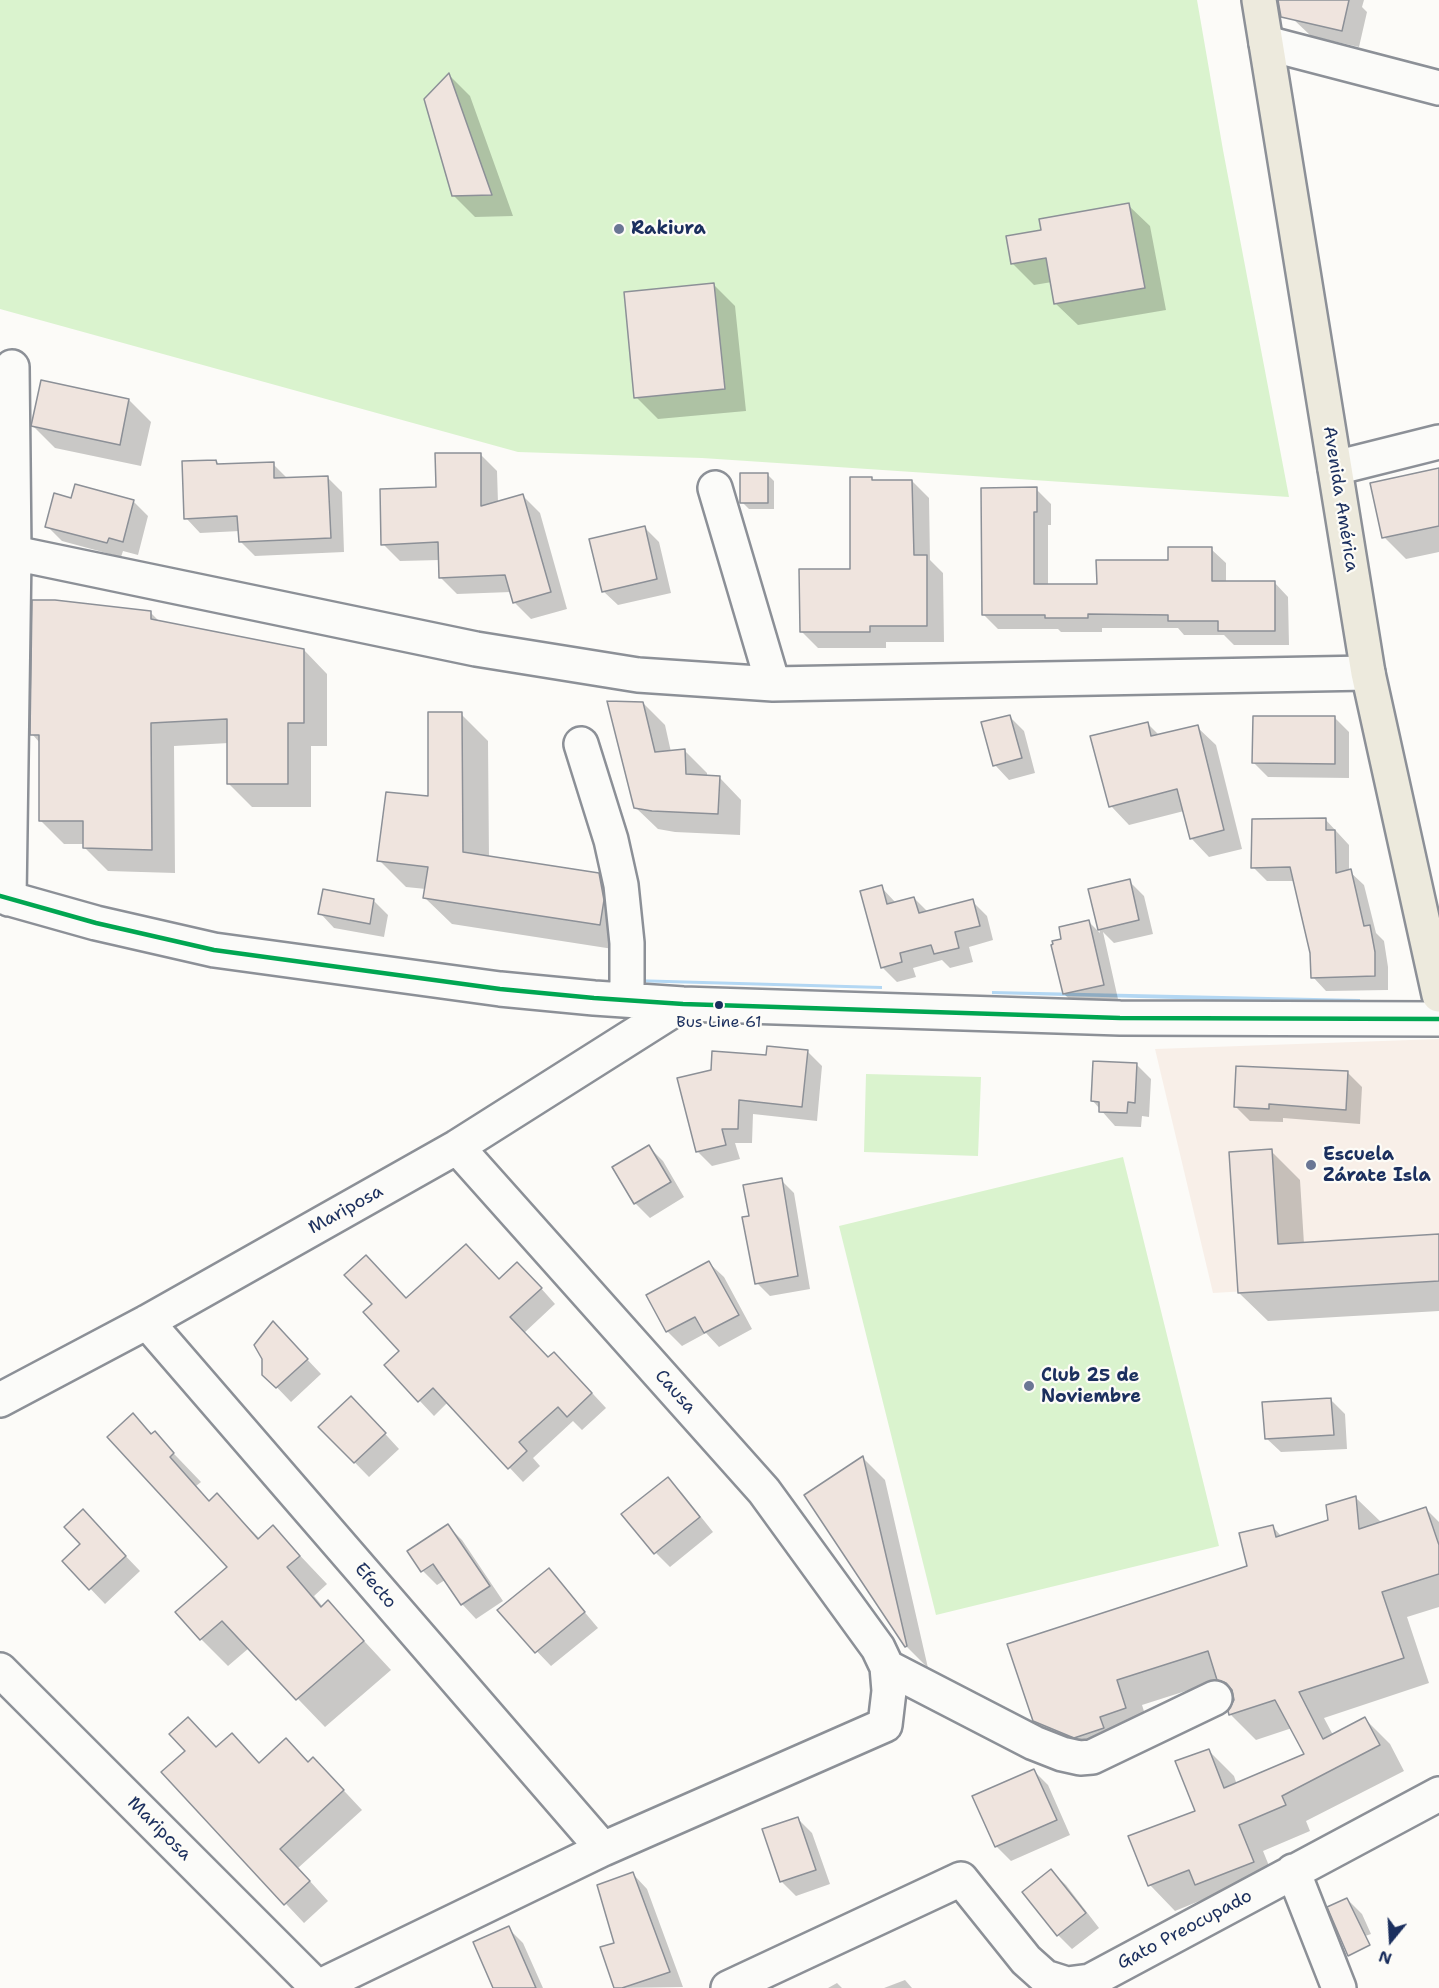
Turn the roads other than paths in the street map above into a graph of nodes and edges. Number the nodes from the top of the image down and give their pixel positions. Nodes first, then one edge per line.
1 (1259, 0) edge
2 (1266, 43) junction
3 (1439, 88) edge
4 (12, 366) dead end
5 (1439, 442) edge
6 (1335, 468) junction
7 (715, 488) dead end
8 (7, 549) edge
9 (1368, 673) junction
10 (773, 684) junction
11 (581, 744) dead end
12 (4, 898) edge
13 (1439, 995) edge
14 (627, 1000) junction
15 (683, 1004) junction
16 (1439, 1019) edge
17 (458, 1147) junction
18 (147, 1322) junction
19 (0, 1400) edge
20 (882, 1658) junction
21 (0, 1670) edge
22 (1215, 1698) dead end
23 (1439, 1794) edge
24 (603, 1849) junction
25 (1293, 1871) junction
26 (317, 1988) edge
27 (728, 1988) edge
28 (1339, 1988) edge

1 - 2 main road, Avenida América
2 - 3 street
2 - 6 main road, Avenida América
4 - 8 street
5 - 6 street
6 - 9 main road, Avenida América
7 - 10 street
8 - 10 street
8 - 12 street
9 - 10 street
9 - 13 main road, Avenida América
11 - 14 street
12 - 14 street
14 - 15 street
15 - 16 street
15 - 17 street, Mariposa
17 - 18 street, Mariposa
17 - 20 street, Causa
18 - 19 street, Mariposa
18 - 24 street, Efecto
20 - 22 street
20 - 24 street
21 - 26 street, Mariposa
23 - 25 street, Gato Preocupado
24 - 26 street
25 - 27 street, Gato Preocupado
25 - 28 street

